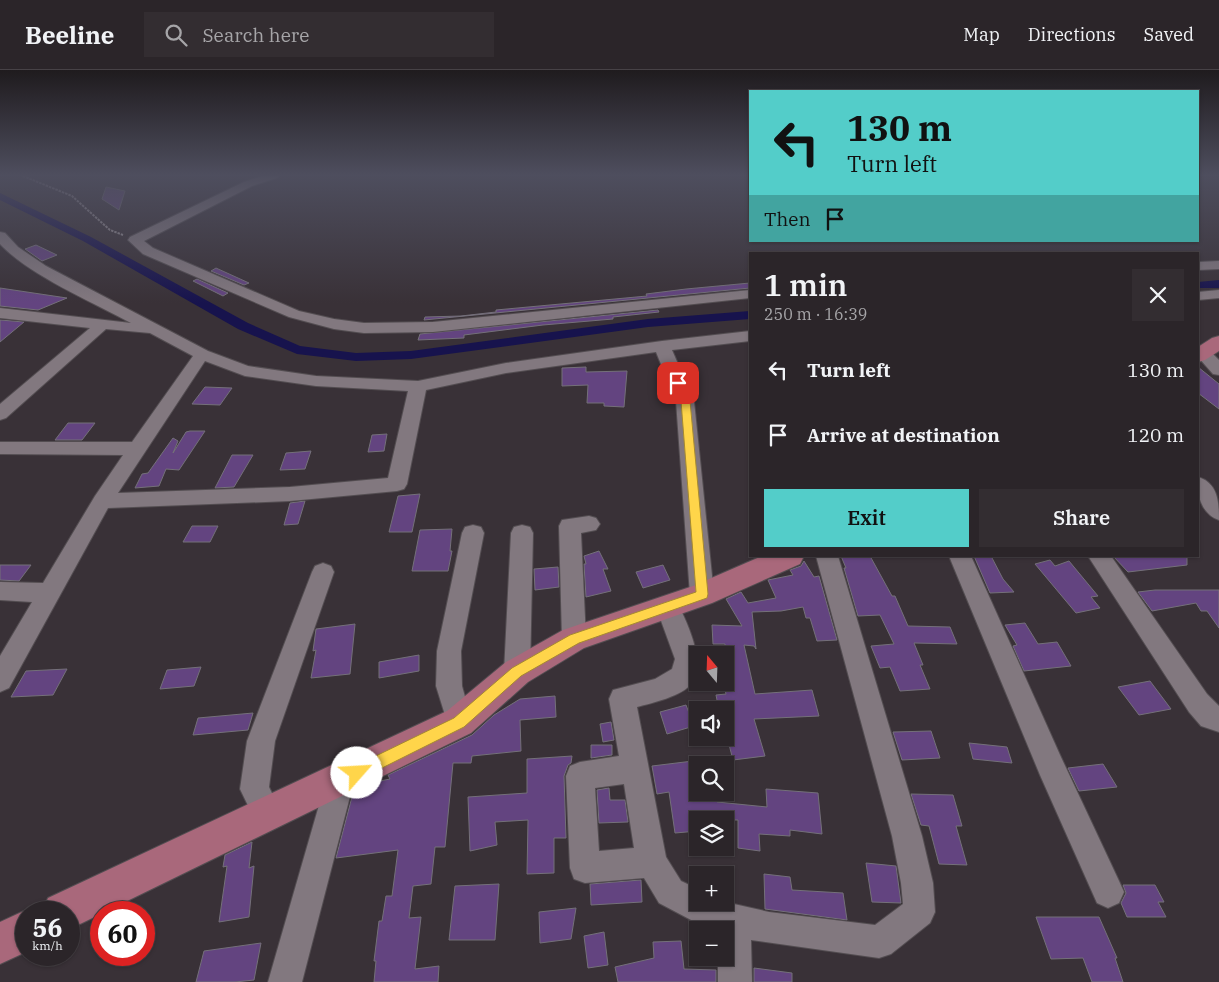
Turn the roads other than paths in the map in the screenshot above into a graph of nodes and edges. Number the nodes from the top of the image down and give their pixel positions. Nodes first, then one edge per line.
1 (178, 219) edge
2 (0, 236) edge
3 (6, 254) edge
4 (1219, 265) edge
5 (1199, 266) edge
6 (749, 294) edge
7 (1219, 294) edge
8 (1199, 296) edge
9 (0, 313) edge
10 (102, 325) junction
11 (156, 330) junction
12 (749, 336) edge
13 (662, 346) junction
14 (1206, 350) edge
15 (202, 354) junction
16 (1219, 370) edge
17 (418, 386) junction
18 (0, 414) edge
19 (0, 448) edge
20 (135, 449) junction
21 (1199, 485) edge
22 (102, 501) junction
23 (1219, 512) edge
24 (590, 524) dead end
25 (473, 533) dead end
26 (522, 533) dead end
27 (788, 557) edge
28 (827, 557) edge
29 (960, 557) edge
30 (1100, 557) edge
31 (323, 572) dead end
32 (0, 591) edge
33 (48, 593) junction
34 (702, 594) junction
35 (668, 608) junction
36 (574, 639) junction
37 (517, 672) junction
38 (0, 680) edge
39 (1219, 719) edge
40 (459, 722) junction
41 (635, 768) junction
42 (340, 781) junction
43 (268, 814) junction
44 (652, 862) junction
45 (1108, 892) dead end
46 (80, 903) edge
47 (734, 920) junction
48 (15, 936) edge
49 (0, 944) edge
50 (285, 982) edge
51 (735, 982) edge

1 - 6 street
2 - 3 street
3 - 11 street
4 - 5 street
7 - 8 street
9 - 10 street
10 - 11 street
10 - 18 street
11 - 15 street
12 - 13 street
13 - 17 street
13 - 34 street
14 - 16 street
15 - 17 street
15 - 20 street
17 - 22 street
19 - 20 street
20 - 22 street
21 - 23 street
22 - 33 street
24 - 36 street
25 - 40 street
26 - 37 street
27 - 34 main road
28 - 47 street
29 - 45 street
30 - 39 street
31 - 43 street
32 - 33 street
33 - 38 street
34 - 35 main road
35 - 36 main road
35 - 41 street
36 - 37 main road
37 - 40 main road
40 - 42 main road
41 - 44 street
41 - 44 street
42 - 43 main road
42 - 50 street
43 - 46 main road
44 - 47 street
47 - 51 street
48 - 49 main road

